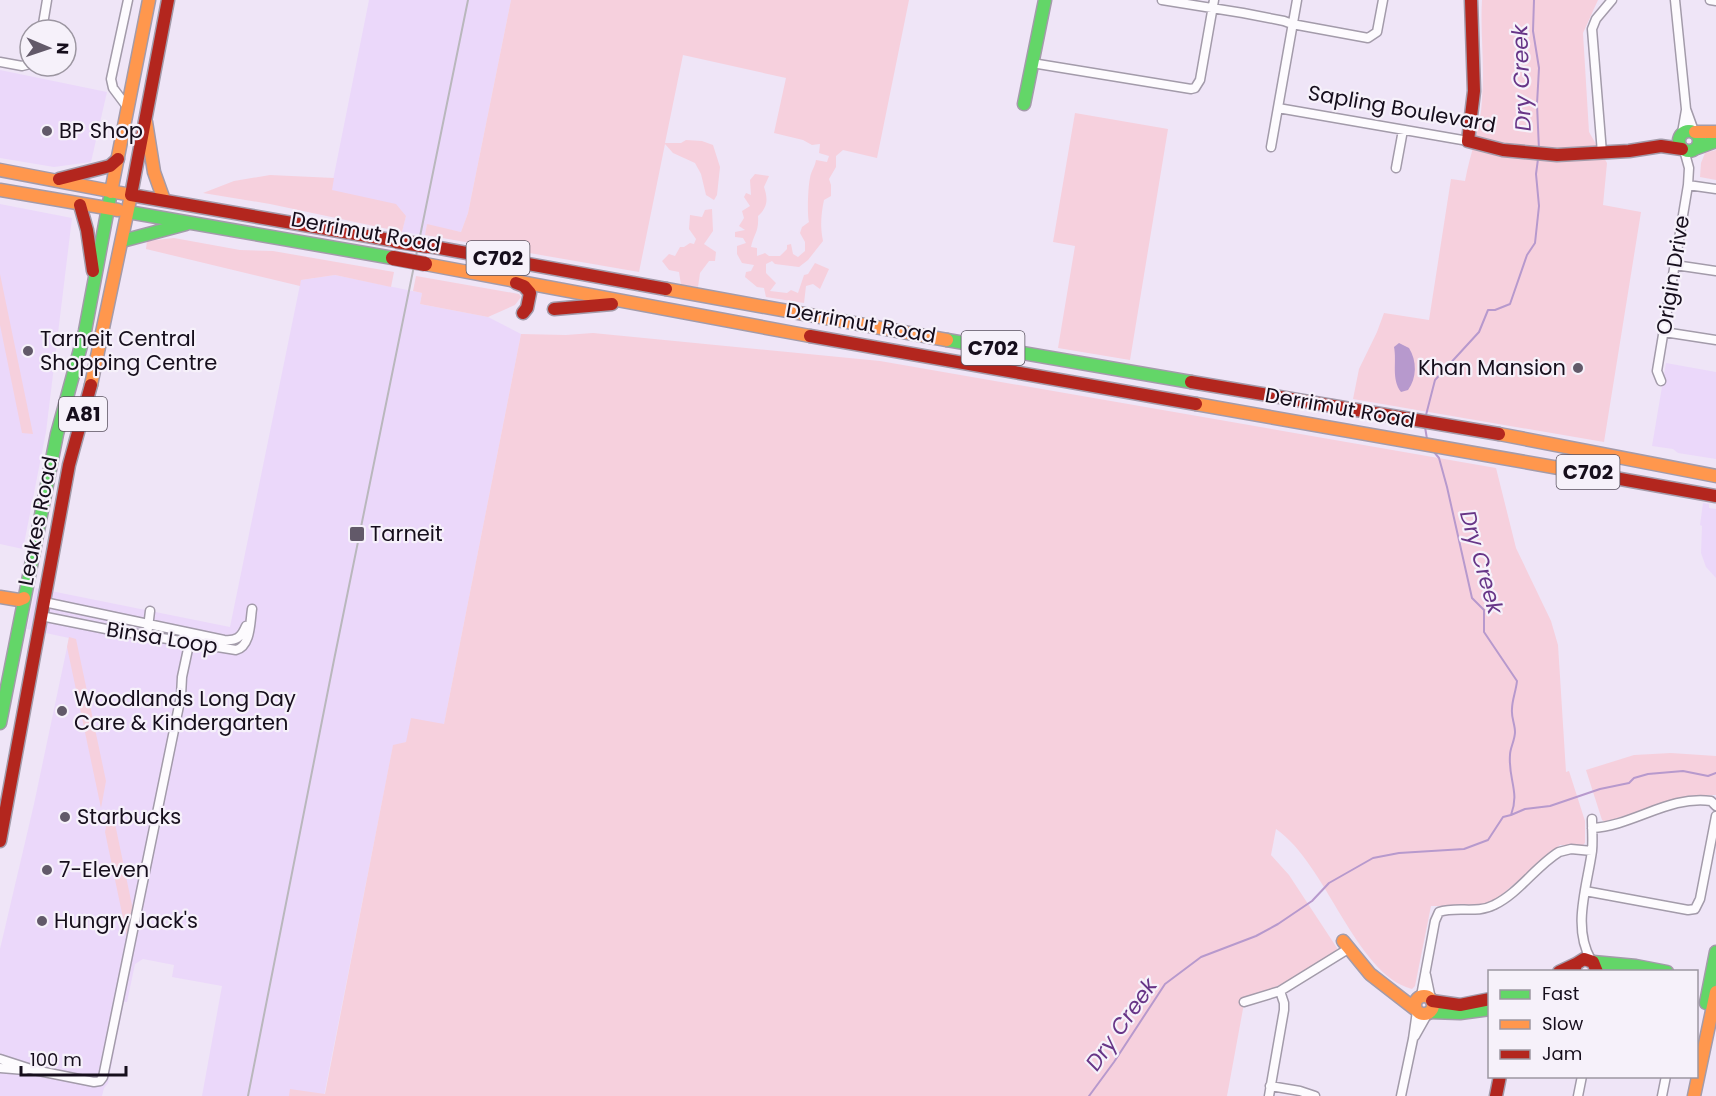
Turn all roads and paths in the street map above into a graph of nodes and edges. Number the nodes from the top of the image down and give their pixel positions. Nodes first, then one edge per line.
1 (48, 0) edge
2 (128, 0) edge
3 (149, 0) edge
4 (168, 0) edge
5 (1045, 0) edge
6 (1162, 0) edge
7 (1296, 0) edge
8 (1383, 0) edge
9 (1471, 0) edge
10 (1612, 0) edge
11 (1675, 0) edge
12 (1710, 0) edge
13 (1716, 2) edge
14 (1213, 4) edge
15 (44, 18) edge
16 (1292, 24) junction
17 (0, 62) edge
18 (1032, 63) junction
19 (18, 66) edge
20 (1024, 104) dead end
21 (128, 108) junction
22 (1278, 108) junction
23 (146, 122) junction
24 (1403, 130) junction
25 (1716, 132) edge
26 (1468, 141) junction
27 (1689, 141) junction
28 (1716, 141) edge
29 (1271, 147) dead end
30 (1602, 153) junction
31 (118, 159) junction
32 (1396, 168) dead end
33 (0, 170) edge
34 (53, 180) junction
35 (1688, 185) junction
36 (1716, 189) edge
37 (0, 190) edge
38 (111, 192) junction
39 (131, 195) junction
40 (164, 200) junction
41 (80, 205) junction
42 (108, 209) junction
43 (128, 212) junction
44 (191, 222) junction
45 (122, 241) junction
46 (1675, 265) junction
47 (568, 270) junction
48 (1716, 271) edge
49 (512, 281) junction
50 (94, 283) junction
51 (562, 290) junction
52 (626, 303) junction
53 (555, 309) dead end
54 (523, 313) dead end
55 (1664, 332) junction
56 (1716, 340) edge
57 (1661, 381) dead end
58 (1716, 476) edge
59 (1716, 496) edge
60 (0, 597) edge
61 (0, 604) edge
62 (23, 605) junction
63 (42, 609) junction
64 (252, 609) dead end
65 (150, 611) dead end
66 (148, 623) junction
67 (147, 636) junction
68 (190, 639) junction
69 (0, 723) edge
70 (1716, 806) edge
71 (1716, 816) edge
72 (0, 841) edge
73 (1592, 851) junction
74 (1585, 891) junction
75 (1583, 936) junction
76 (1346, 945) joint
77 (1716, 952) edge
78 (1585, 965) edge
79 (1566, 970) edge
80 (1657, 970) edge
81 (1698, 977) edge
82 (1711, 986) edge
83 (1280, 991) junction
84 (1488, 999) edge
85 (1244, 1002) dead end
86 (1424, 1005) junction
87 (1488, 1009) edge
88 (1698, 1040) edge
89 (0, 1059) edge
90 (0, 1068) edge
91 (34, 1070) junction
92 (1698, 1070) edge
93 (1500, 1078) edge
94 (1582, 1078) edge
95 (1666, 1078) edge
96 (1691, 1078) edge
97 (1697, 1078) edge
98 (1270, 1086) junction
99 (1269, 1096) edge
100 (1315, 1096) edge
101 (1401, 1096) edge
102 (1497, 1096) edge
103 (1578, 1096) edge
104 (1662, 1096) edge
105 (1687, 1096) edge
106 (1694, 1096) edge

1 - 15 street
2 - 21 street
3 - 21 main road, Leakes Road
4 - 23 main road, Leakes Road
5 - 18 main road
6 - 14 street
7 - 16 street
8 - 16 street
9 - 26 main road
10 - 30 street
11 - 27 street
12 - 13 street
14 - 16 street
14 - 18 street
16 - 22 street
17 - 19 street
18 - 20 main road
21 - 31 main road, Leakes Road
22 - 24 street, Sapling Boulevard
22 - 29 street
23 - 39 main road, Leakes Road
23 - 40 main road
24 - 26 street, Sapling Boulevard
24 - 32 street
25 - 27 main road
26 - 30 main road, Sapling Boulevard
27 - 28 main road, Sapling Boulevard
27 - 30 main road, Sapling Boulevard
27 - 35 street, Origin Drive
31 - 34 main road
31 - 38 main road, Leakes Road
33 - 34 main road, Derrimut Road / C702
34 - 38 main road, Derrimut Road / C702
35 - 36 street
35 - 46 street, Origin Drive
37 - 41 main road, Derrimut Road / C702
38 - 39 main road, Derrimut Road / C702
38 - 42 main road, Leakes Road / A81
39 - 40 main road, Derrimut Road / C702
39 - 43 main road, Leakes Road / A81
40 - 47 main road, Derrimut Road / C702, bridge
41 - 42 main road, Derrimut Road / C702
41 - 50 main road
42 - 43 main road, Derrimut Road / C702
42 - 50 main road, Leakes Road / A81
43 - 44 main road, Derrimut Road / C702
43 - 45 main road, Leakes Road / A81
44 - 45 main road
44 - 49 main road, Derrimut Road / C702, bridge
45 - 63 main road, Leakes Road / A81
46 - 48 street
46 - 55 street, Origin Drive
47 - 51 main road
47 - 58 main road, Derrimut Road / C702
49 - 51 main road, Derrimut Road / C702
49 - 54 main road
50 - 62 main road, Leakes Road / A81
51 - 52 main road, Derrimut Road / C702
52 - 53 main road
52 - 59 main road, Derrimut Road / C702
55 - 56 street
55 - 57 street, Origin Drive
60 - 62 main road
61 - 62 main road
62 - 63 main road
62 - 69 main road, Leakes Road / A81
63 - 66 street
63 - 67 street, Binsa Loop
63 - 72 main road, Leakes Road / A81
64 - 68 street, Binsa Loop
65 - 66 street
66 - 67 street
66 - 68 street
67 - 68 street, Binsa Loop
68 - 91 street
70 - 73 street
71 - 74 street
73 - 74 street
73 - 86 street
74 - 75 street
75 - 78 street
75 - 78 street
76 - 83 street
76 - 86 main road
77 - 82 main road
78 - 79 main road
78 - 80 main road
81 - 82 main road
82 - 88 main road
82 - 92 main road
83 - 85 street
83 - 98 street
84 - 86 main road
86 - 87 main road
86 - 101 street
89 - 91 street
90 - 91 street
93 - 102 main road
94 - 103 street
95 - 104 street
96 - 105 main road
97 - 106 main road
98 - 99 street
98 - 100 street

